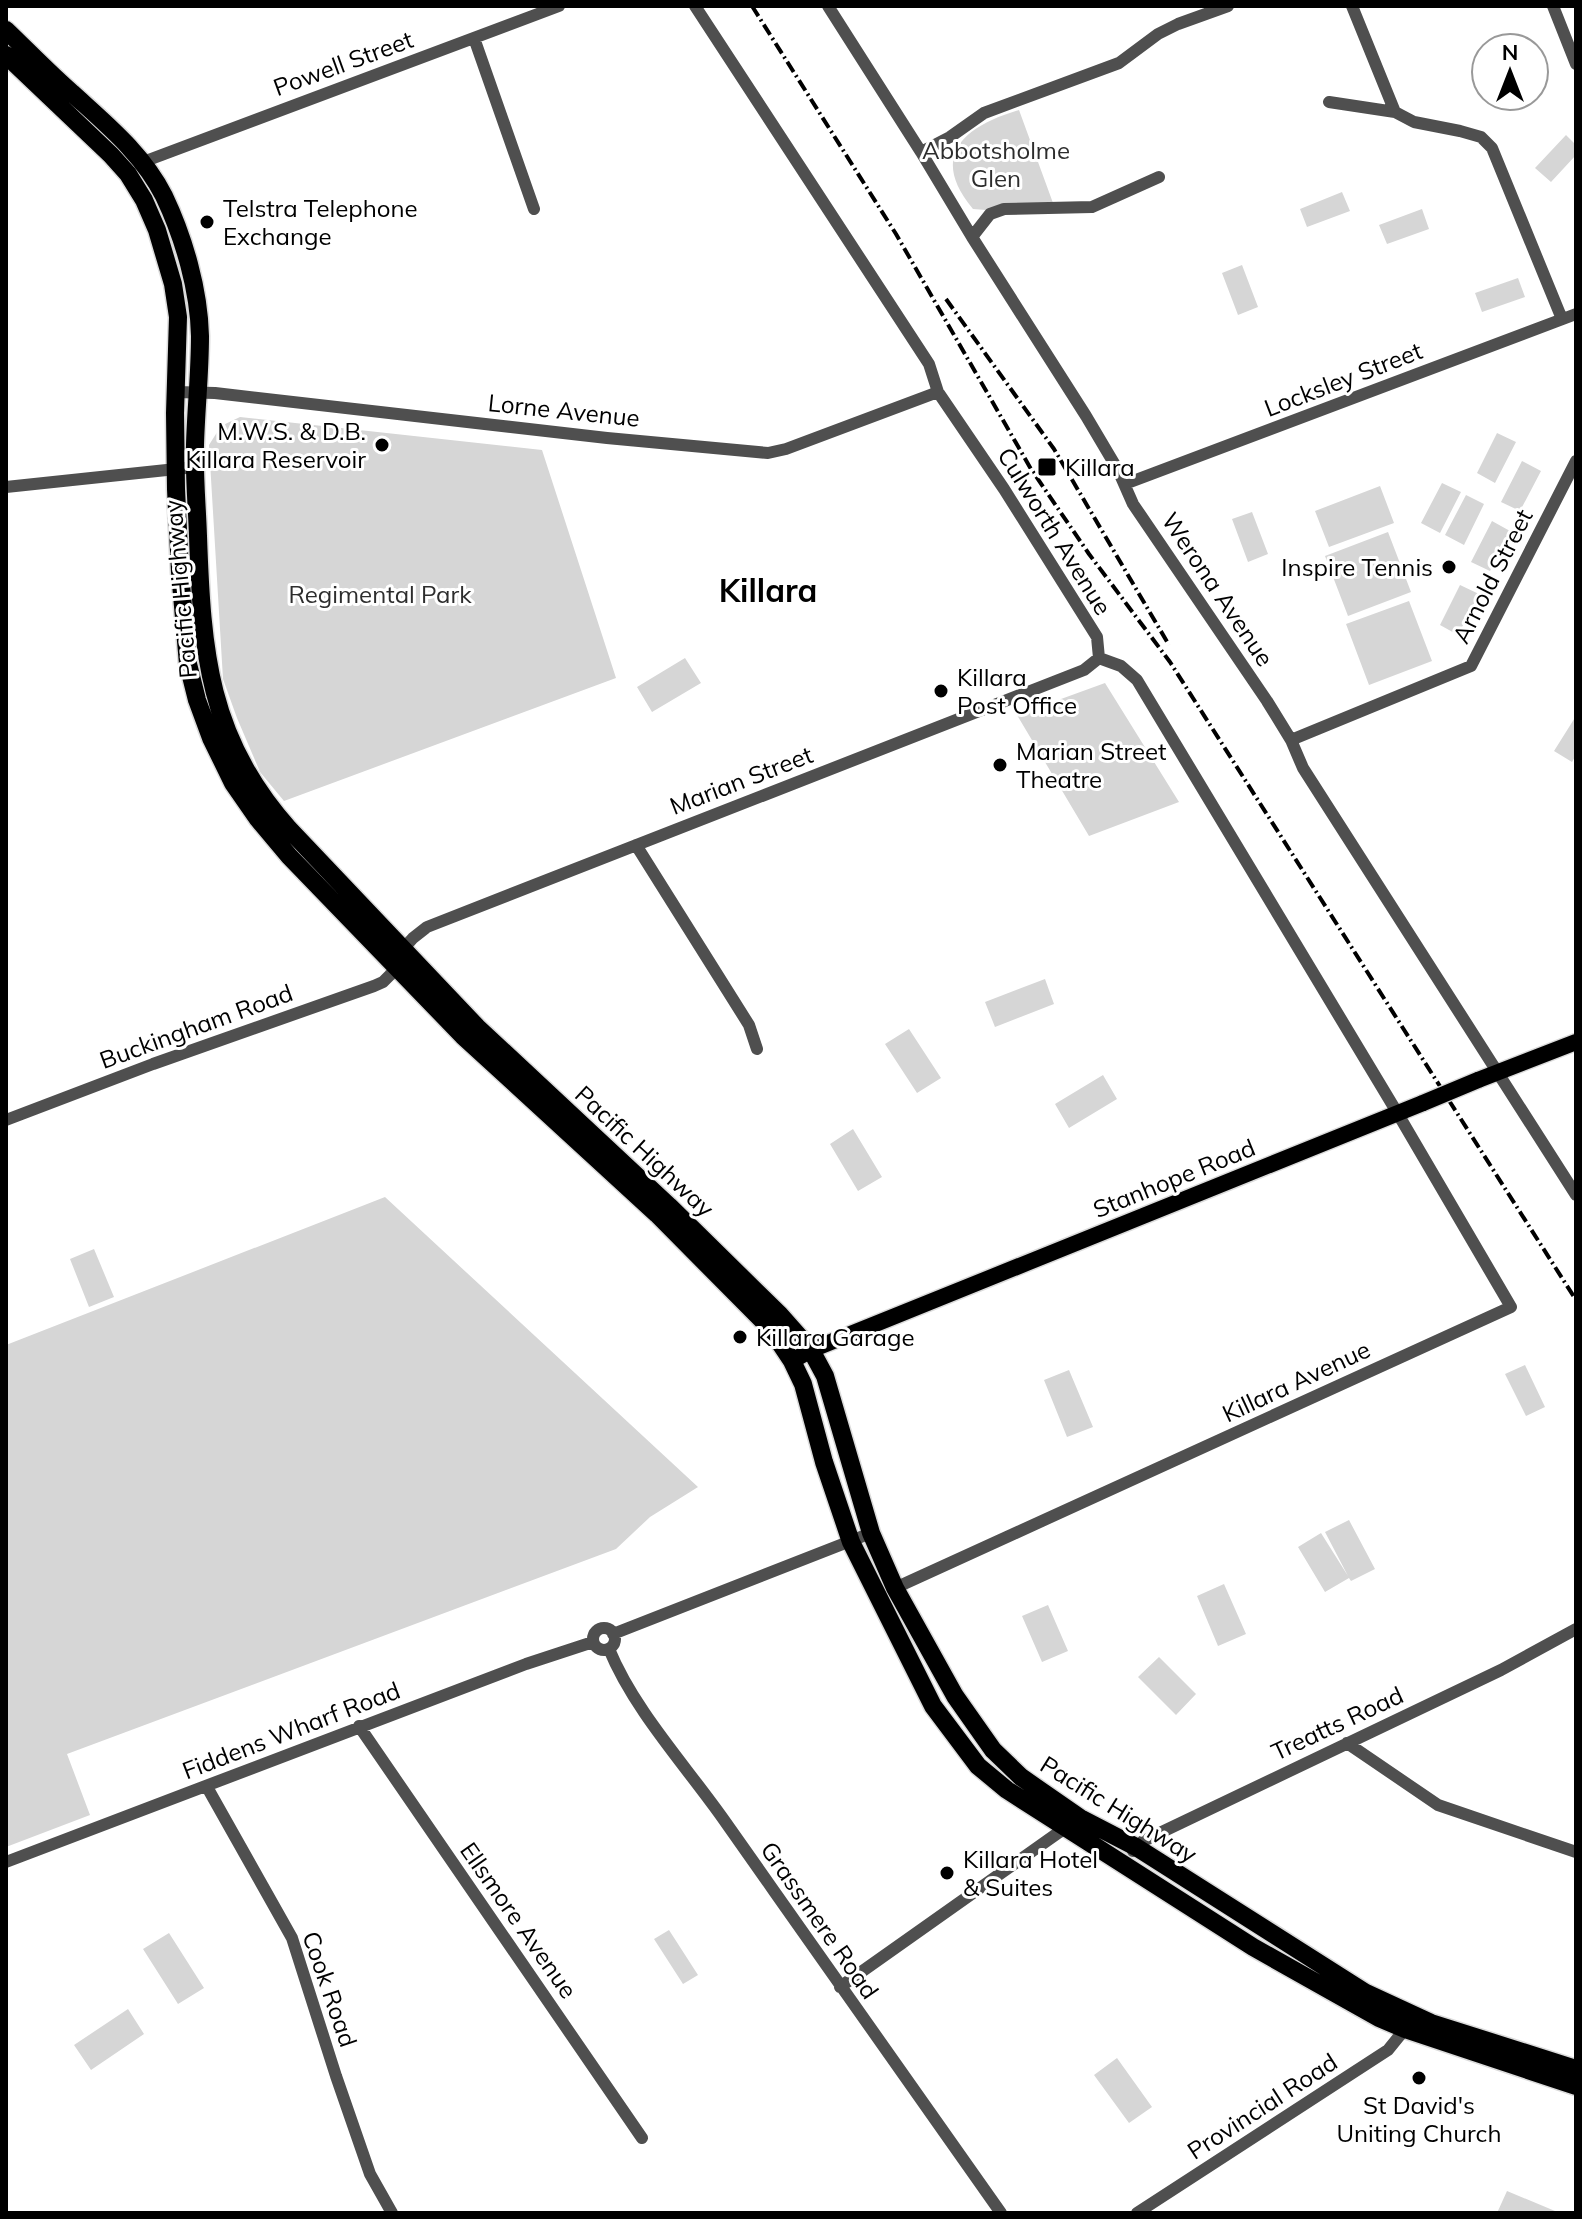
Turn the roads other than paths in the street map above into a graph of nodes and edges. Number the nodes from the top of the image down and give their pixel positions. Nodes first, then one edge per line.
1 (559, 6) edge
2 (695, 6) edge
3 (828, 6) edge
4 (1228, 6) edge
5 (1352, 6) edge
6 (1553, 6) edge
7 (6, 30) edge
8 (474, 38) junction
9 (6, 55) edge
10 (1576, 64) edge
11 (1329, 102) dead end
12 (1395, 112) junction
13 (921, 152) junction
14 (143, 162) junction
15 (1159, 177) dead end
16 (534, 209) dead end
17 (972, 237) junction
18 (1576, 314) edge
19 (1562, 319) junction
20 (176, 392) junction
21 (197, 392) junction
22 (938, 392) junction
23 (1576, 461) edge
24 (195, 467) junction
25 (176, 469) junction
26 (1125, 484) junction
27 (6, 487) edge
28 (1099, 658) junction
29 (1291, 740) junction
30 (636, 845) junction
31 (404, 948) junction
32 (398, 967) junction
33 (1576, 1042) edge
34 (757, 1049) dead end
35 (1498, 1072) junction
36 (1398, 1114) junction
37 (6, 1120) edge
38 (1576, 1195) edge
39 (811, 1350) junction
40 (792, 1361) junction
41 (871, 1533) junction
42 (851, 1542) junction
43 (895, 1588) junction
44 (1576, 1629) edge
45 (613, 1634) junction
46 (593, 1642) junction
47 (609, 1649) junction
48 (359, 1726) junction
49 (1347, 1743) junction
50 (207, 1787) junction
51 (1065, 1828) junction
52 (1136, 1847) junction
53 (1576, 1852) edge
54 (6, 1862) edge
55 (1124, 1864) junction
56 (840, 1987) junction
57 (1405, 2029) junction
58 (1576, 2069) edge
59 (1576, 2086) edge
60 (642, 2138) dead end
61 (392, 2213) edge
62 (1001, 2213) edge
63 (1137, 2213) edge

1 - 8 street, Powell Street
2 - 22 street, Culworth Avenue
3 - 13 street, Werona Avenue
4 - 13 street
5 - 12 street
6 - 10 street
7 - 14 highway, Pacific Highway
8 - 14 street, Powell Street
8 - 16 street
9 - 20 highway, Pacific Highway
11 - 12 street
12 - 19 street
13 - 17 street, Werona Avenue
14 - 21 highway, Pacific Highway
15 - 17 street
17 - 26 street, Werona Avenue
18 - 19 street, Locksley Street
19 - 26 street, Locksley Street
20 - 21 street, Lorne Avenue
20 - 25 highway, Pacific Highway
21 - 22 street, Lorne Avenue
21 - 24 highway, Pacific Highway
22 - 28 street, Culworth Avenue
23 - 29 street, Arnold Street
24 - 25 street
24 - 31 highway, Pacific Highway
25 - 27 street
25 - 32 highway, Pacific Highway
26 - 29 street, Werona Avenue
28 - 30 street, Marian Street
28 - 36 street
29 - 35 street, Werona Avenue
30 - 31 street, Marian Street
30 - 34 street
31 - 39 highway, Pacific Highway
32 - 37 street, Buckingham Road
32 - 40 highway, Pacific Highway
33 - 35 main road, Stanhope Road
35 - 36 main road, Stanhope Road, bridge
35 - 38 street, Werona Avenue
36 - 39 main road, Stanhope Road
36 - 43 street, Killara Avenue
39 - 40 main road, Stanhope Road
39 - 41 highway, Pacific Highway
40 - 42 highway, Pacific Highway
41 - 42 street
41 - 43 highway, Pacific Highway
42 - 45 street
42 - 51 highway, Pacific Highway
43 - 52 highway, Pacific Highway
44 - 49 street, Treatts Road
45 - 46 street
45 - 47 street
46 - 47 street
46 - 48 street, Fiddens Wharf Road
47 - 56 street, Grassmere Road
48 - 50 street, Fiddens Wharf Road
48 - 60 street, Ellsmore Avenue
49 - 52 street, Treatts Road
49 - 53 street
50 - 54 street, Fiddens Wharf Road
50 - 61 street, Cook Road
51 - 55 highway, Pacific Highway
51 - 56 street
52 - 55 street, Treatts Road
52 - 58 highway, Pacific Highway
55 - 57 highway, Pacific Highway
56 - 62 street, Grassmere Road
57 - 59 highway, Pacific Highway
57 - 63 street, Provincial Road

